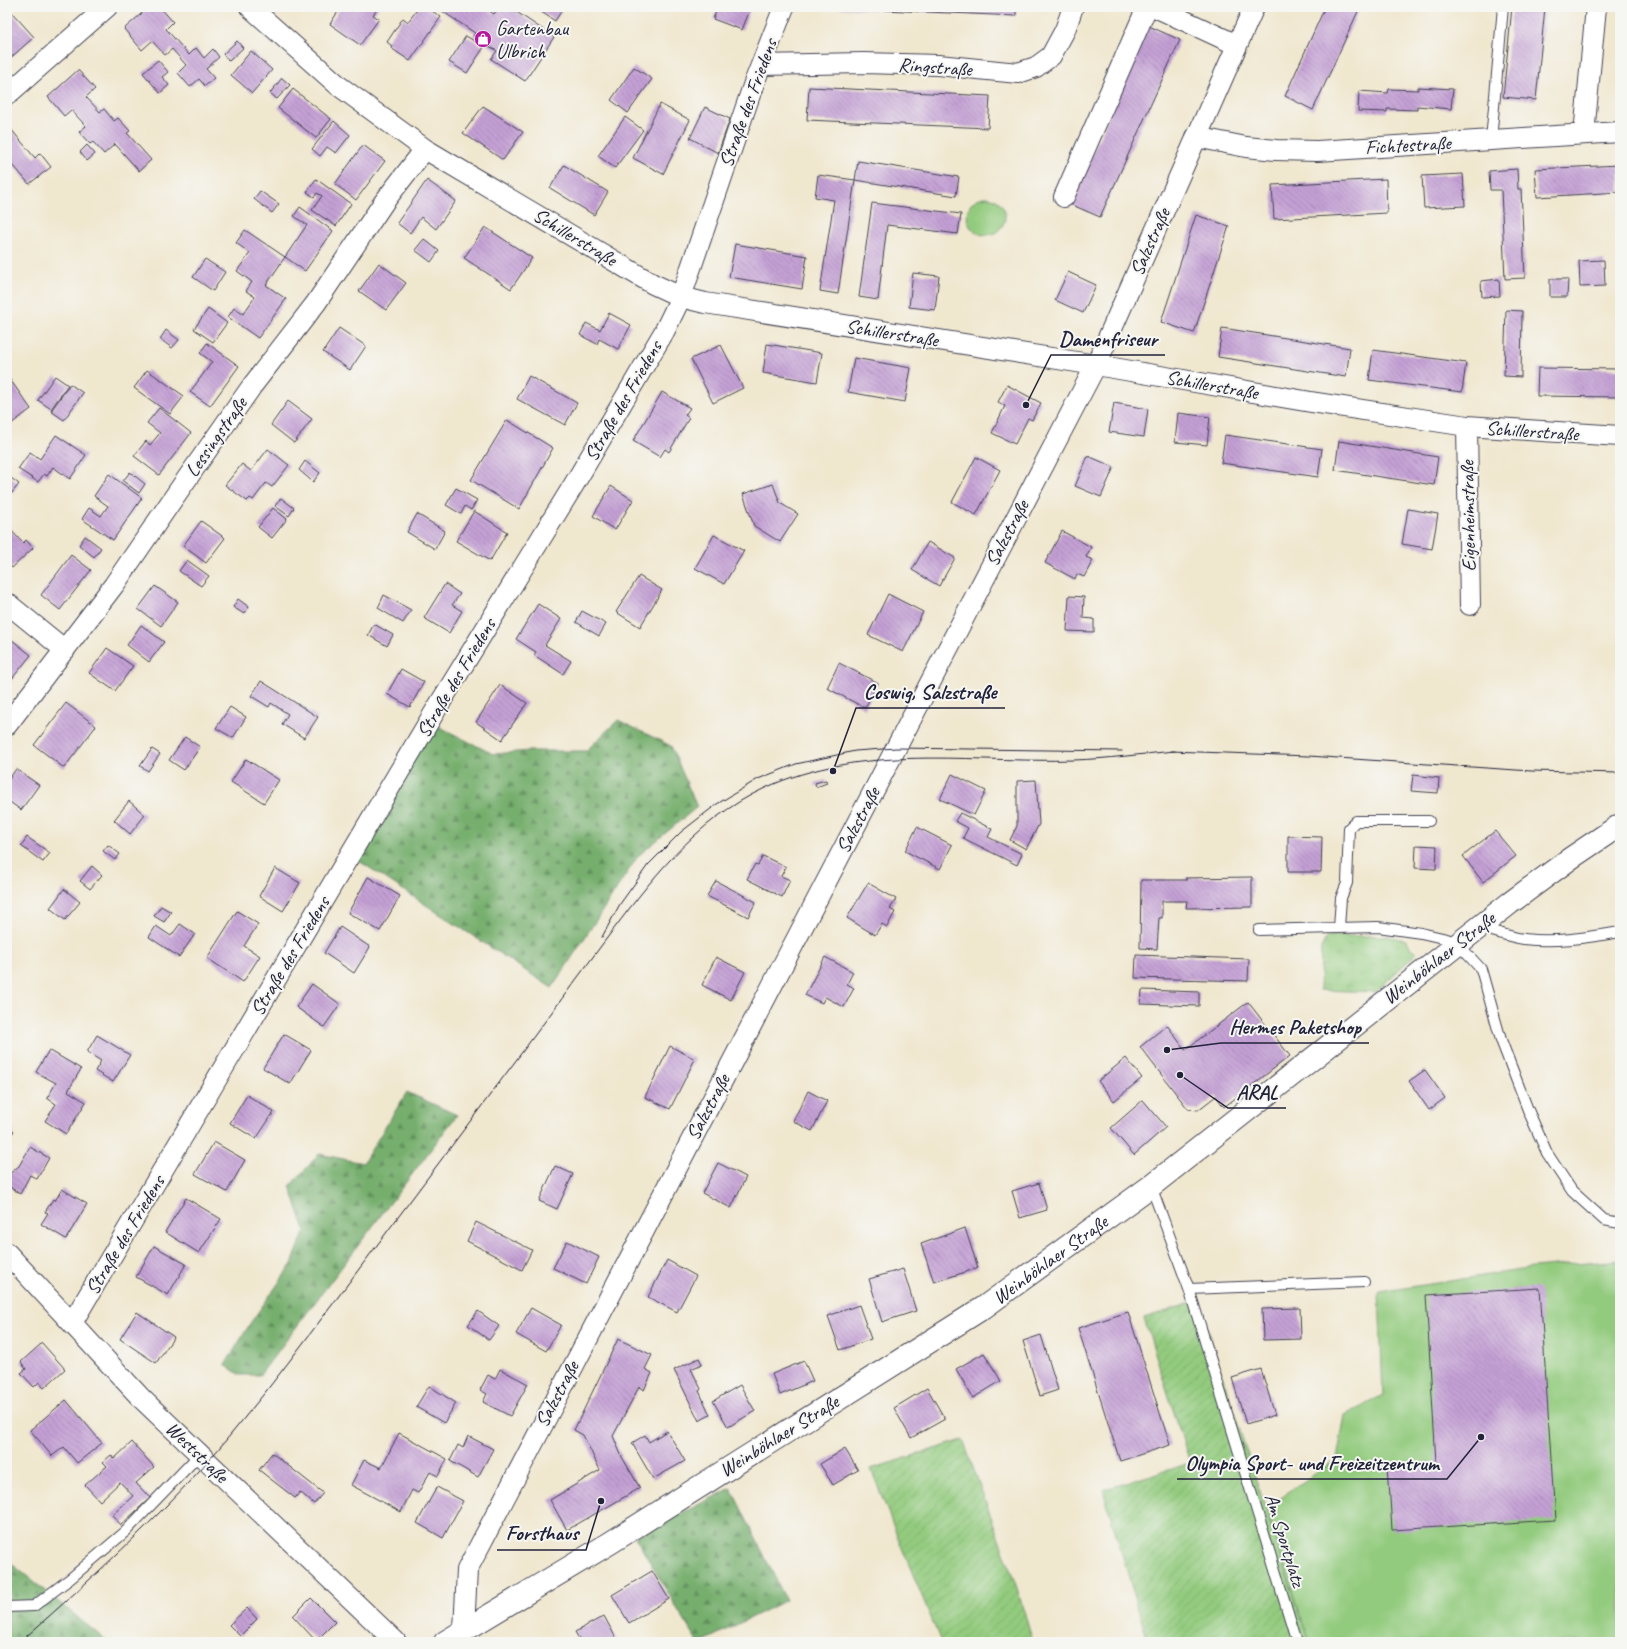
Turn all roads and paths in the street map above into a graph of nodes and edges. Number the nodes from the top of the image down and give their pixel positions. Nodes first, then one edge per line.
1 (107, 7) edge
2 (250, 7) edge
3 (784, 7) edge
4 (1073, 7) edge
5 (1147, 7) edge
6 (1155, 7) edge
7 (1254, 7) edge
8 (1503, 7) edge
9 (1596, 7) edge
10 (1237, 45) junction
11 (761, 65) junction
12 (7, 95) edge
13 (1620, 132) edge
14 (1584, 134) junction
15 (1196, 137) junction
16 (1491, 140) junction
17 (426, 149) junction
18 (1064, 197) dead end
19 (681, 297) junction
20 (1096, 365) junction
21 (1467, 426) junction
22 (1620, 436) edge
23 (7, 603) edge
24 (1470, 605) dead end
25 (65, 650) junction
26 (7, 725) edge
27 (1429, 821) dead end
28 (1620, 825) edge
29 (1479, 927) junction
30 (1339, 928) junction
31 (1259, 930) dead end
32 (1620, 932) edge
33 (1458, 944) junction
34 (1151, 1186) junction
35 (1620, 1223) edge
36 (7, 1253) edge
37 (1364, 1282) dead end
38 (1189, 1289) junction
39 (72, 1323) junction
40 (200, 1454) junction
41 (7, 1607) edge
42 (464, 1630) junction
43 (396, 1642) edge
44 (445, 1642) edge
45 (1297, 1642) edge

1 - 12 street
2 - 17 street, Schillerstraße
3 - 11 street, Straße des Friedens
4 - 11 street, Ringstraße
5 - 18 street
6 - 10 street
7 - 10 street, Salzstraße
8 - 16 lane
9 - 14 street
10 - 15 street, Salzstraße
11 - 19 street, Straße des Friedens
13 - 14 street, Fichtestraße
14 - 16 street, Fichtestraße
15 - 16 street, Fichtestraße
15 - 20 street, Salzstraße
17 - 19 street, Schillerstraße
17 - 25 street, Lessingstraße
19 - 20 street, Schillerstraße
19 - 39 street, Straße des Friedens
20 - 21 street, Schillerstraße
20 - 42 street, Salzstraße
21 - 22 street, Schillerstraße
21 - 24 street, Eigenheimstraße
23 - 25 street
25 - 26 street, Lessingstraße
27 - 30 lane
28 - 29 main road, Weinböhlaer Straße
29 - 32 lane
29 - 33 main road, Weinböhlaer Straße
30 - 31 lane
30 - 33 lane
33 - 34 main road, Weinböhlaer Straße
33 - 35 lane
34 - 38 lane, Am Sportplatz
34 - 42 main road, Weinböhlaer Straße
36 - 39 street, Weststraße
37 - 38 lane
38 - 45 lane, Am Sportplatz
39 - 40 street, Weststraße
40 - 41 lane
40 - 43 street, Weststraße
42 - 44 main road, Weinböhlaer Straße

